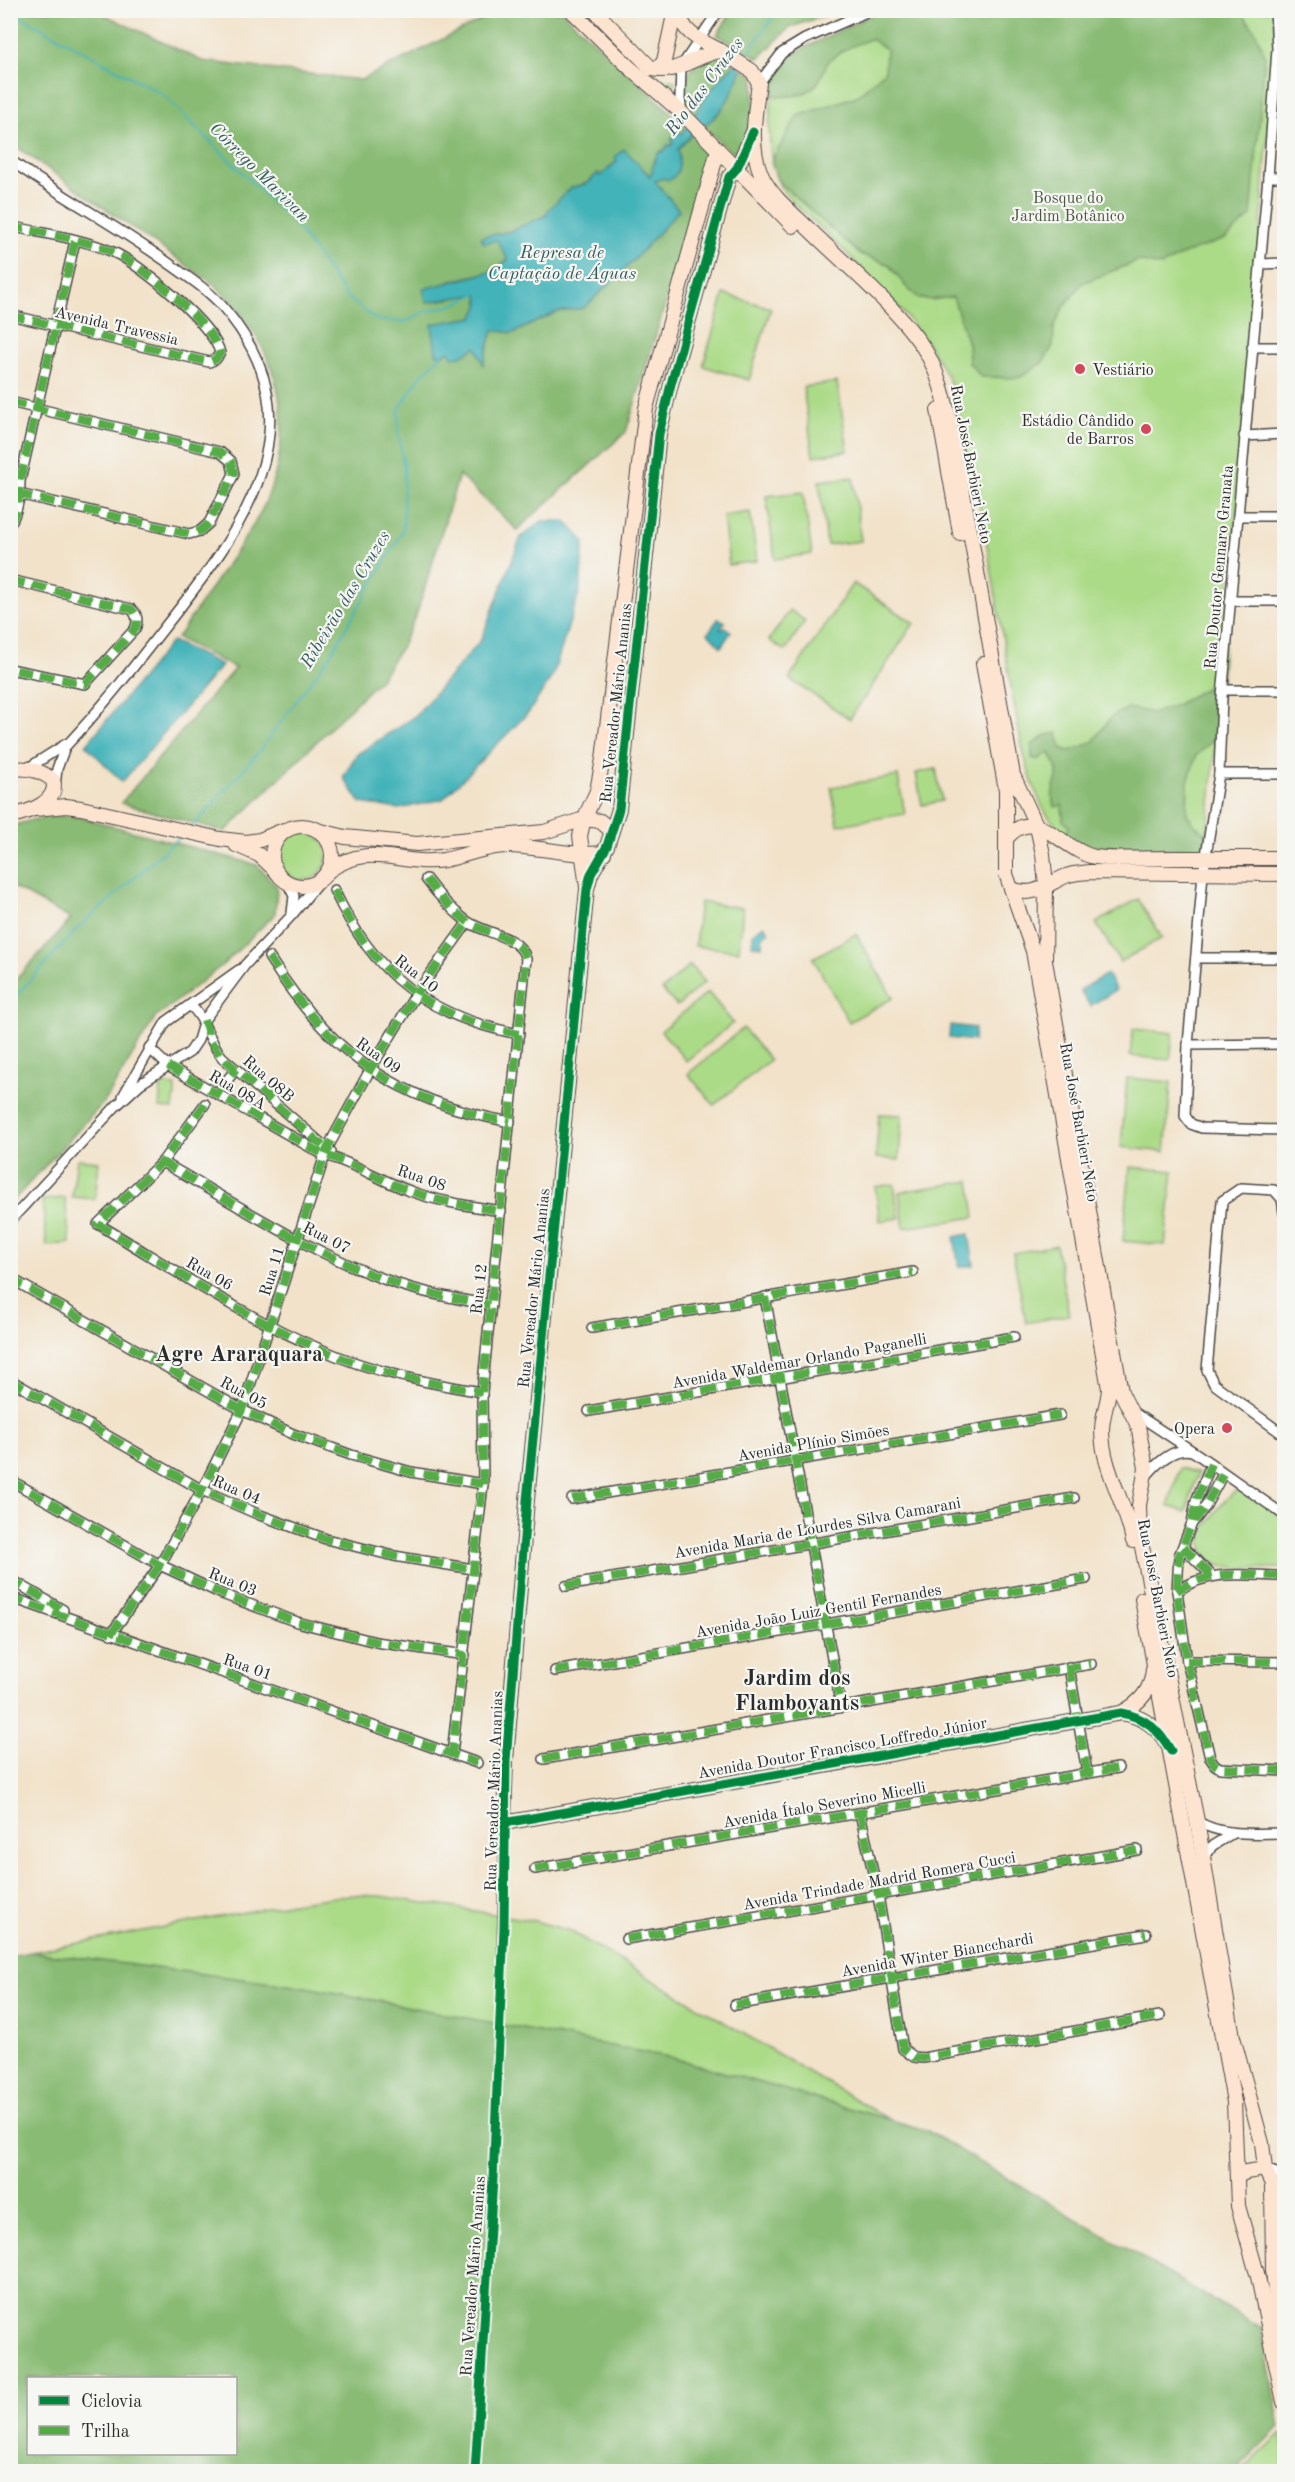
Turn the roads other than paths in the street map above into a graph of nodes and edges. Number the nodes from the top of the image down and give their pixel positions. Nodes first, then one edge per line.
1 (571, 10) edge
2 (594, 10) edge
3 (678, 10) edge
4 (719, 10) edge
5 (871, 10) edge
6 (1275, 10) edge
7 (699, 39) junction
8 (726, 53) junction
9 (681, 67) junction
10 (652, 69) junction
11 (755, 77) junction
12 (683, 114) junction
13 (753, 132) junction
14 (718, 150) junction
15 (10, 160) edge
16 (737, 168) junction
17 (1268, 177) junction
18 (1284, 177) edge
19 (10, 226) edge
20 (75, 241) junction
21 (1284, 263) edge
22 (1260, 264) junction
23 (10, 315) edge
24 (56, 326) junction
25 (1284, 346) edge
26 (1252, 347) junction
27 (10, 402) edge
28 (37, 408) junction
29 (1284, 434) edge
30 (1244, 436) junction
31 (13, 493) edge
32 (1238, 516) junction
33 (1284, 516) edge
34 (10, 524) edge
35 (10, 580) edge
36 (1230, 601) junction
37 (1284, 601) edge
38 (10, 669) edge
39 (1223, 690) junction
40 (1284, 690) edge
41 (75, 737) junction
42 (28, 768) junction
43 (10, 770) edge
44 (1219, 774) junction
45 (1284, 774) edge
46 (55, 789) junction
47 (35, 808) junction
48 (81, 808) junction
49 (10, 816) edge
50 (584, 819) junction
51 (1036, 827) junction
52 (284, 830) junction
53 (317, 830) junction
54 (612, 831) junction
55 (213, 838) junction
56 (1006, 839) junction
57 (603, 853) junction
58 (581, 854) junction
59 (1206, 858) junction
60 (1284, 858) edge
61 (326, 874) junction
62 (1203, 874) junction
63 (1284, 874) edge
64 (282, 878) junction
65 (426, 879) dead end
66 (1046, 886) junction
67 (587, 889) junction
68 (1012, 889) junction
69 (334, 890) dead end
70 (292, 915) junction
71 (468, 922) junction
72 (269, 957) dead end
73 (1196, 958) junction
74 (1284, 958) edge
75 (245, 965) junction
76 (416, 994) junction
77 (190, 1005) junction
78 (204, 1020) junction
79 (519, 1034) junction
80 (1284, 1044) edge
81 (1188, 1045) junction
82 (149, 1048) junction
83 (168, 1066) junction
84 (236, 1069) junction
85 (370, 1070) junction
86 (217, 1093) junction
87 (205, 1104) dead end
88 (116, 1106) junction
89 (510, 1122) junction
90 (1284, 1130) edge
91 (326, 1152) junction
92 (162, 1162) junction
93 (501, 1211) junction
94 (1284, 1213) edge
95 (10, 1221) edge
96 (297, 1239) junction
97 (913, 1272) dead end
98 (10, 1278) edge
99 (765, 1297) junction
100 (491, 1305) junction
101 (270, 1325) junction
102 (592, 1328) dead end
103 (1014, 1337) dead end
104 (779, 1378) junction
105 (10, 1380) edge
106 (482, 1392) junction
107 (242, 1410) junction
108 (589, 1412) dead end
109 (1133, 1412) junction
110 (1059, 1414) dead end
111 (1103, 1419) junction
112 (1284, 1435) edge
113 (1197, 1454) junction
114 (795, 1460) junction
115 (1211, 1464) junction
116 (1223, 1474) junction
117 (1145, 1478) junction
118 (10, 1480) edge
119 (483, 1484) junction
120 (1115, 1485) junction
121 (202, 1490) junction
122 (1074, 1498) dead end
123 (572, 1499) dead end
124 (1284, 1515) edge
125 (1192, 1523) junction
126 (810, 1544) junction
127 (1183, 1547) junction
128 (160, 1565) junction
129 (473, 1569) junction
130 (1211, 1575) junction
131 (1284, 1576) edge
132 (10, 1579) edge
133 (1086, 1579) dead end
134 (566, 1586) dead end
135 (1177, 1591) junction
136 (10, 1597) edge
137 (80, 1620) junction
138 (825, 1625) junction
139 (111, 1634) junction
140 (465, 1656) junction
141 (1187, 1662) junction
142 (1284, 1662) edge
143 (1091, 1664) dead end
144 (1154, 1664) junction
145 (1069, 1667) junction
146 (555, 1671) dead end
147 (841, 1707) junction
148 (1121, 1713) junction
149 (1078, 1720) junction
150 (1172, 1751) junction
151 (452, 1754) junction
152 (544, 1760) dead end
153 (477, 1763) dead end
154 (1118, 1767) dead end
155 (1284, 1771) edge
156 (1087, 1772) junction
157 (860, 1813) junction
158 (1197, 1821) junction
159 (504, 1823) junction
160 (1233, 1833) junction
161 (1284, 1833) edge
162 (1137, 1850) dead end
163 (1204, 1859) junction
164 (535, 1869) dead end
165 (878, 1894) junction
166 (1146, 1934) dead end
167 (626, 1939) dead end
168 (890, 1977) junction
169 (735, 2005) dead end
170 (1160, 2016) dead end
171 (1265, 2169) junction
172 (1238, 2176) junction
173 (1284, 2176) edge
174 (1245, 2224) junction
175 (1278, 2230) edge
176 (1284, 2360) edge
177 (1284, 2402) edge
178 (475, 2472) edge

1 - 12 main road, Rua José Barbieri Neto
2 - 10 main road
3 - 7 main road
3 - 10 main road
4 - 7 street
5 - 11 street
6 - 17 street, Rua Doutor Gennaro Granata
7 - 8 main road
7 - 9 street
8 - 9 main road
8 - 11 main road
9 - 10 main road
9 - 12 street
11 - 13 main road, Rua José Barbieri Neto
12 - 14 main road, Rua José Barbieri Neto
13 - 16 main road, Rua Vereador Mário Ananias
13 - 51 main road, Rua José Barbieri Neto
14 - 16 main road, Rua José Barbieri Neto
14 - 50 main road, Rua Vereador Mário Ananias
15 - 41 street
16 - 54 main road, Rua Vereador Mário Ananias
16 - 56 main road, Rua José Barbieri Neto
17 - 18 street
17 - 22 street, Rua Doutor Gennaro Granata
19 - 20 street
20 - 24 street
20 - 24 street, Avenida Travessia
21 - 22 street
22 - 26 street, Rua Doutor Gennaro Granata
23 - 24 street, Avenida Travessia
24 - 28 street
25 - 26 street
26 - 30 street, Rua Doutor Gennaro Granata
27 - 28 street
28 - 31 street
28 - 31 street
29 - 30 street
30 - 32 street, Rua Doutor Gennaro Granata
31 - 34 street
32 - 33 street
32 - 36 street, Rua Doutor Gennaro Granata
35 - 38 street
36 - 37 street
36 - 39 street, Rua Doutor Gennaro Granata
39 - 40 street
39 - 44 street, Rua Doutor Gennaro Granata
41 - 42 street
41 - 46 street
42 - 43 main road
42 - 46 main road
44 - 45 street
44 - 59 street, Rua Doutor Gennaro Granata
46 - 47 main road
46 - 48 main road
47 - 48 main road
47 - 49 main road
48 - 55 main road
50 - 53 main road
50 - 54 main road
50 - 58 main road, Rua Vereador Mário Ananias
51 - 56 main road
51 - 59 main road
51 - 66 main road, Rua José Barbieri Neto
52 - 53 main road
52 - 55 main road
52 - 64 main road
53 - 61 main road
54 - 57 main road, Rua Vereador Mário Ananias
55 - 64 main road
56 - 68 main road, Rua José Barbieri Neto
57 - 58 main road
57 - 67 main road, Rua Vereador Mário Ananias
58 - 61 main road
58 - 67 main road, Rua Vereador Mário Ananias
59 - 60 main road
59 - 62 street, Rua Doutor Gennaro Granata
61 - 64 main road
61 - 70 street
62 - 63 main road
62 - 66 main road
62 - 73 street, Rua Doutor Gennaro Granata
64 - 70 street
65 - 71 street, Rua 12
66 - 68 main road
66 - 109 main road, Rua José Barbieri Neto
67 - 159 main road, Rua Vereador Mário Ananias
68 - 111 main road, Rua José Barbieri Neto
69 - 76 street, Rua 10
70 - 75 street
71 - 76 street, Rua 11
71 - 79 street, Rua 12
72 - 85 street, Rua 09
73 - 74 street
73 - 81 street, Rua Doutor Gennaro Granata
75 - 77 street
75 - 78 street
76 - 79 street, Rua 10
76 - 85 street, Rua 11
77 - 78 street
77 - 82 street
78 - 83 street
78 - 84 street, Rua 08B
79 - 89 street, Rua 12
80 - 81 street
81 - 90 street, Rua Doutor Gennaro Granata
82 - 83 street, Rua 08A
82 - 88 street
83 - 86 street, Rua 08A
83 - 88 street
84 - 86 street
84 - 91 street, Rua 08B
85 - 89 street, Rua 09
85 - 91 street, Rua 11
86 - 91 street, Rua 08A
87 - 92 street
88 - 95 street
89 - 93 street, Rua 12
91 - 93 street, Rua 08
91 - 96 street, Rua 11
92 - 96 street, Rua 07
92 - 101 street, Rua 06
93 - 100 street, Rua 12
94 - 112 street
96 - 100 street, Rua 07
96 - 101 street, Rua 11
97 - 99 street
98 - 107 street, Rua 05
99 - 102 street
99 - 104 street
100 - 106 street, Rua 12
101 - 106 street, Rua 06
101 - 107 street, Rua 11
103 - 104 street, Avenida Waldemar Orlando Paganelli
104 - 108 street, Avenida Waldemar Orlando Paganelli
104 - 114 street
105 - 121 street, Rua 04
106 - 119 street, Rua 12
107 - 119 street, Rua 05
107 - 121 street, Rua 11
109 - 111 main road
109 - 113 street
109 - 117 main road, Rua José Barbieri Neto
110 - 114 street, Avenida Plínio Simões
111 - 120 main road, Rua José Barbieri Neto
113 - 115 street
113 - 117 street
114 - 123 street, Avenida Plínio Simões
114 - 126 street
115 - 116 street
115 - 125 street
116 - 124 street
116 - 125 street
117 - 120 main road
117 - 158 main road, Rua José Barbieri Neto
118 - 128 street, Rua 03
119 - 129 street, Rua 12
120 - 144 main road, Rua José Barbieri Neto
121 - 128 street, Rua 11
121 - 129 street, Rua 04
122 - 126 street, Avenida Maria de Lourdes Silva Camarani
125 - 127 street
126 - 134 street, Avenida Maria de Lourdes Silva Camarani
126 - 138 street
127 - 130 street
127 - 135 street
128 - 139 street, Rua 11
128 - 140 street, Rua 03
129 - 140 street, Rua 12
130 - 131 street
130 - 135 street
132 - 137 street
133 - 138 street, Avenida João Luiz Gentil Fernandes
135 - 141 street
136 - 137 street, Rua 01
137 - 139 street, Rua 01
138 - 146 street, Avenida João Luiz Gentil Fernandes
138 - 147 street
139 - 151 street, Rua 01
140 - 151 street, Rua 12
141 - 142 street
141 - 155 street
143 - 145 street
144 - 148 main road
144 - 150 main road, Rua José Barbieri Neto
145 - 147 street
145 - 149 street
147 - 152 street
148 - 149 main road, Avenida Doutor Francisco Loffredo Júnior
148 - 150 main road
149 - 156 street
149 - 159 main road, Avenida Doutor Francisco Loffredo Júnior
150 - 172 main road, Rua José Barbieri Neto
151 - 153 street, Rua 01
154 - 156 street, Avenida Ítalo Severino Micelli
156 - 157 street, Avenida Ítalo Severino Micelli
157 - 164 street, Avenida Ítalo Severino Micelli
157 - 165 street
158 - 160 street
158 - 163 main road, Rua José Barbieri Neto
159 - 178 street, Rua Vereador Mário Ananias
160 - 161 street
160 - 163 street
162 - 165 street, Avenida Trindade Madrid Romera Cucci
163 - 171 main road, Rua José Barbieri Neto
165 - 167 street, Avenida Trindade Madrid Romera Cucci
165 - 168 street
166 - 168 street, Avenida Winter Biancchardi
168 - 169 street, Avenida Winter Biancchardi
168 - 170 street
171 - 172 main road
171 - 173 street
171 - 175 main road, Rua José Barbieri Neto
172 - 174 main road, Rua José Barbieri Neto
174 - 175 main road
174 - 177 main road
175 - 176 main road

